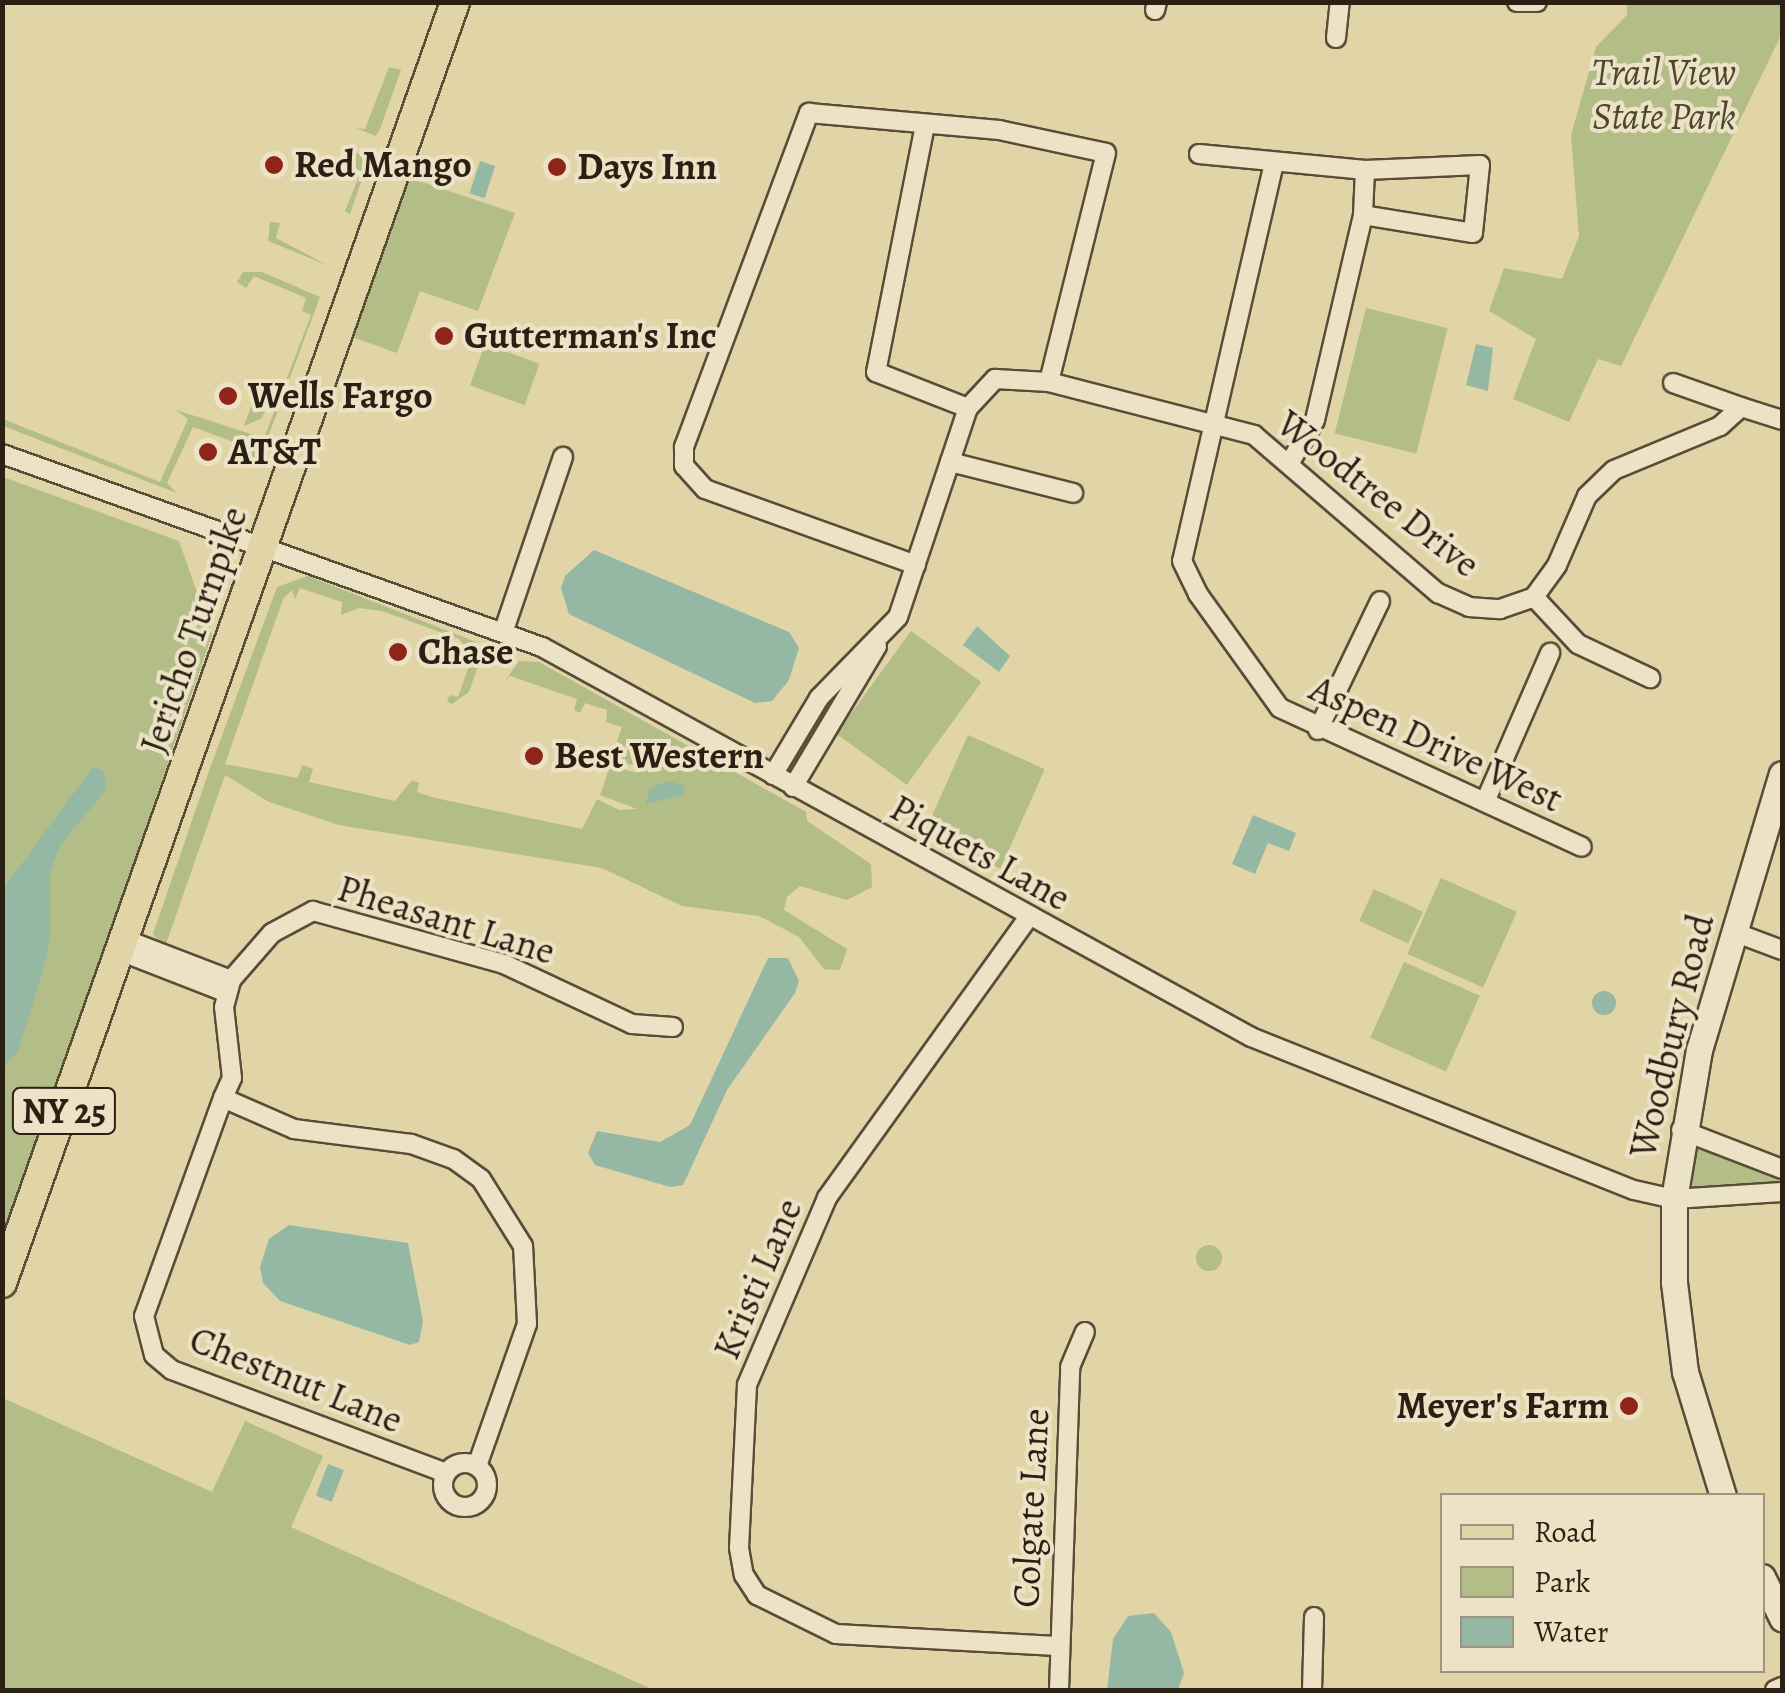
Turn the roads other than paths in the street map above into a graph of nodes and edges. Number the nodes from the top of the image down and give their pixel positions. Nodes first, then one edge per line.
1 (455, 2) edge
2 (1340, 2) edge
3 (1517, 2) edge
4 (1538, 2) edge
5 (1336, 38) dead end
6 (925, 125) junction
7 (1199, 154) dead end
8 (1274, 163) junction
9 (1365, 170) junction
10 (1363, 215) junction
11 (1049, 382) junction
12 (1673, 384) dead end
13 (1741, 407) junction
14 (968, 408) junction
15 (1782, 420) edge
16 (1214, 423) junction
17 (2, 454) edge
18 (563, 457) dead end
19 (950, 462) junction
20 (1289, 464) junction
21 (1073, 494) dead end
22 (262, 548) junction
23 (916, 565) junction
24 (1534, 597) junction
25 (1380, 601) dead end
26 (504, 630) junction
27 (883, 635) junction
28 (1550, 652) dead end
29 (1650, 678) dead end
30 (1318, 730) junction
31 (1782, 774) edge
32 (772, 775) junction
33 (793, 787) junction
34 (1485, 802) junction
35 (1582, 846) dead end
36 (1028, 918) junction
37 (1734, 932) junction
38 (122, 945) junction
39 (1782, 950) edge
40 (228, 986) junction
41 (673, 1027) dead end
42 (223, 1098) junction
43 (1681, 1130) junction
44 (1782, 1168) edge
45 (1782, 1192) edge
46 (1674, 1199) junction
47 (2, 1282) edge
48 (1084, 1332) dead end
49 (477, 1466) junction
50 (446, 1473) junction
51 (1722, 1493) edge
52 (1765, 1583) edge
53 (1314, 1617) dead end
54 (1782, 1618) edge
55 (1057, 1646) junction
56 (1782, 1687) edge
57 (1059, 1690) edge
58 (1312, 1690) edge
59 (1776, 1690) edge

1 - 22 main road, Jericho Turnpike / NY 25
2 - 5 street
3 - 4 street
6 - 11 street
6 - 14 street
6 - 23 street
7 - 8 street
8 - 9 street
8 - 16 street, Aspen Drive West
9 - 10 street
9 - 10 street
10 - 20 street
11 - 14 street, Woodtree Drive
11 - 16 street, Woodtree Drive
12 - 13 street
13 - 15 street
13 - 24 street
14 - 19 street
16 - 20 street, Woodtree Drive
16 - 30 street, Aspen Drive West
17 - 22 street, Piquets Lane
18 - 26 street
19 - 21 street
19 - 23 street
20 - 24 street, Woodtree Drive
22 - 26 street, Piquets Lane
22 - 38 main road, Jericho Turnpike / NY 25
23 - 27 street
24 - 29 street
25 - 30 street
26 - 32 street, Piquets Lane
27 - 32 street
27 - 33 street
28 - 34 street
30 - 34 street, Aspen Drive West
31 - 37 main road, Woodbury Road
32 - 33 street, Piquets Lane
33 - 36 street, Piquets Lane
34 - 35 street, Aspen Drive West
36 - 46 street, Piquets Lane
36 - 55 street, Kristi Lane
37 - 39 street
37 - 43 main road, Woodbury Road
38 - 40 street
38 - 47 main road, Jericho Turnpike / NY 25
40 - 41 street, Pheasant Lane
40 - 42 street, Chestnut Lane
42 - 49 street
42 - 50 street, Chestnut Lane
43 - 44 street
43 - 46 main road, Woodbury Road
45 - 46 street, Piquets Lane
46 - 51 main road, Woodbury Road
48 - 55 street, Colgate Lane
49 - 50 street
49 - 50 street
52 - 54 main road
53 - 58 street
55 - 57 street, Colgate Lane
56 - 59 street

